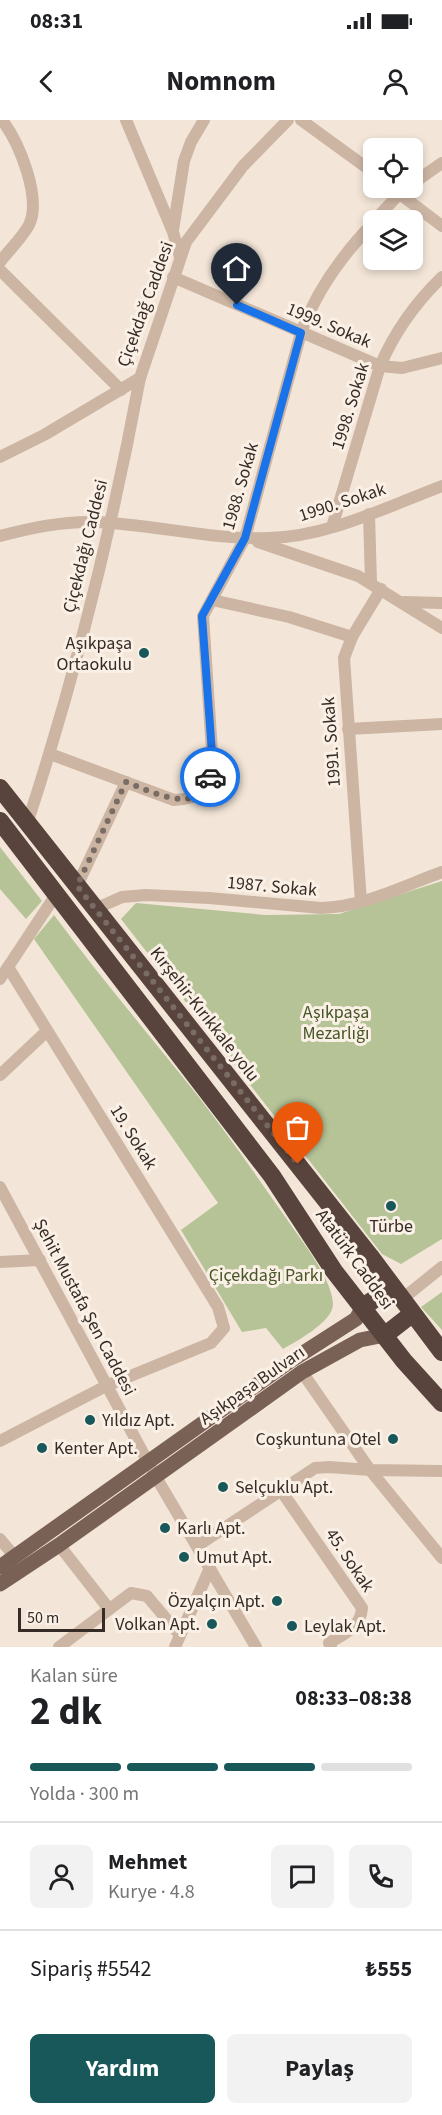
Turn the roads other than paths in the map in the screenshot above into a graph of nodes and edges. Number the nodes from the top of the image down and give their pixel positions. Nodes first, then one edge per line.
1 (2, 120) edge
2 (126, 120) edge
3 (204, 120) edge
4 (288, 120) edge
5 (301, 120) edge
6 (442, 163) edge
7 (363, 165) edge
8 (423, 176) edge
9 (393, 198) edge
10 (410, 198) edge
11 (383, 210) edge
12 (442, 226) edge
13 (173, 232) junction
14 (363, 235) edge
15 (180, 257) junction
16 (0, 262) edge
17 (0, 270) edge
18 (173, 277) junction
19 (442, 277) edge
20 (301, 333) junction
21 (442, 358) edge
22 (380, 366) junction
23 (140, 378) junction
24 (121, 390) junction
25 (0, 457) edge
26 (442, 486) edge
27 (369, 514) junction
28 (111, 523) junction
29 (332, 527) junction
30 (0, 536) edge
31 (245, 538) junction
32 (376, 586) junction
33 (212, 600) junction
34 (403, 602) junction
35 (442, 603) edge
36 (442, 628) edge
37 (352, 637) junction
38 (442, 724) edge
39 (348, 729) junction
40 (50, 754) junction
41 (126, 782) junction
42 (0, 788) edge
43 (0, 821) edge
44 (27, 824) junction
45 (442, 872) edge
46 (77, 886) junction
47 (57, 893) junction
48 (361, 902) junction
49 (95, 909) junction
50 (8, 967) junction
51 (0, 979) edge
52 (47, 1031) junction
53 (0, 1075) edge
54 (0, 1187) edge
55 (40, 1260) junction
56 (0, 1262) edge
57 (442, 1267) edge
58 (402, 1300) junction
59 (363, 1307) junction
60 (385, 1335) junction
61 (442, 1352) edge
62 (302, 1372) junction
63 (106, 1386) junction
64 (442, 1403) edge
65 (0, 1441) edge
66 (153, 1470) junction
67 (370, 1470) junction
68 (442, 1471) edge
69 (280, 1489) junction
70 (0, 1539) edge
71 (59, 1545) junction
72 (197, 1546) junction
73 (15, 1557) junction
74 (442, 1558) edge
75 (0, 1567) edge
76 (210, 1568) junction
77 (0, 1584) edge
78 (113, 1605) junction
79 (179, 1634) junction
80 (328, 1646) edge
81 (59, 1647) edge
82 (175, 1647) edge
83 (256, 1647) edge

1 - 16 street
2 - 13 street
3 - 13 street
4 - 15 street, Çiçekdağ Caddesi
5 - 7 street
6 - 8 street
9 - 11 street, 1988. Sokak
10 - 12 street
13 - 15 street
14 - 20 street, 1988. Sokak
15 - 18 street, Çiçekdağ Caddesi
17 - 24 street
18 - 20 street, 1999. Sokak
18 - 23 street, Çiçekdağ Caddesi
19 - 22 street, 1998. Sokak
20 - 22 street, 1999. Sokak
20 - 31 street, 1988. Sokak
21 - 22 street, 1999. Sokak
22 - 29 street, 1998. Sokak
23 - 24 street, Çiçekdağ Caddesi
23 - 28 street, Çiçekdağı Caddesi
24 - 25 street, Çiçekdağ Caddesi
26 - 27 street, 1990. Sokak
27 - 29 street, 1990. Sokak
27 - 32 street
28 - 30 street, 1990. Sokak
28 - 31 street, 1990. Sokak
28 - 40 street, Çiçekdağı Caddesi
29 - 31 street, 1990. Sokak
31 - 32 street
31 - 33 street, 1988. Sokak
32 - 34 street
32 - 37 street, 1991. Sokak
33 - 37 street
33 - 41 street, 1988. Sokak
34 - 35 street
34 - 36 street
37 - 39 street, 1991. Sokak
38 - 39 street
39 - 48 street, 1991. Sokak
40 - 41 street, 1988. Sokak
40 - 44 street, Çiçekdağı Caddesi
41 - 46 street
42 - 44 highway, Kırşehir-Kırıkkale yolu
43 - 47 highway, Atatürk Caddesi
44 - 46 highway, Kırşehir-Kırıkkale yolu
45 - 48 street, 1987. Sokak
46 - 49 highway, Kırşehir-Kırıkkale yolu
47 - 50 street
47 - 59 highway, Atatürk Caddesi
48 - 49 street, 1987. Sokak
49 - 58 highway, Kırşehir-Kırıkkale yolu
50 - 51 street
50 - 52 street, 19. Sokak
52 - 53 street
52 - 63 street, 19. Sokak
54 - 55 street, Şehit Mustafa Şen Caddesi
55 - 56 street
55 - 63 street, Şehit Mustafa Şen Caddesi
57 - 58 street
58 - 59 highway
58 - 60 highway
58 - 61 highway, Kırşehir-Kırıkkale yolu
59 - 60 highway, Atatürk Caddesi
59 - 66 main road, Aşıkpaşa Bulvarı
60 - 62 main road, Aşıkpaşa Bulvarı
60 - 64 highway, Atatürk Caddesi
62 - 66 main road, Aşıkpaşa Bulvarı
62 - 67 street
63 - 65 street
63 - 66 street, Şehit Mustafa Şen Caddesi
66 - 71 main road, Aşıkpaşa Bulvarı
66 - 72 street, Şehit Mustafa Şen Caddesi
66 - 73 main road, Aşıkpaşa Bulvarı
67 - 68 street
67 - 69 street
67 - 74 street
69 - 72 street
69 - 80 street, 45. Sokak
70 - 73 street
71 - 77 main road, Aşıkpaşa Bulvarı
71 - 78 street
72 - 76 street, Şehit Mustafa Şen Caddesi
73 - 75 main road, Aşıkpaşa Bulvarı
76 - 79 street
76 - 83 street, Şehit Mustafa Şen Caddesi
78 - 79 street
78 - 81 street
79 - 82 street

